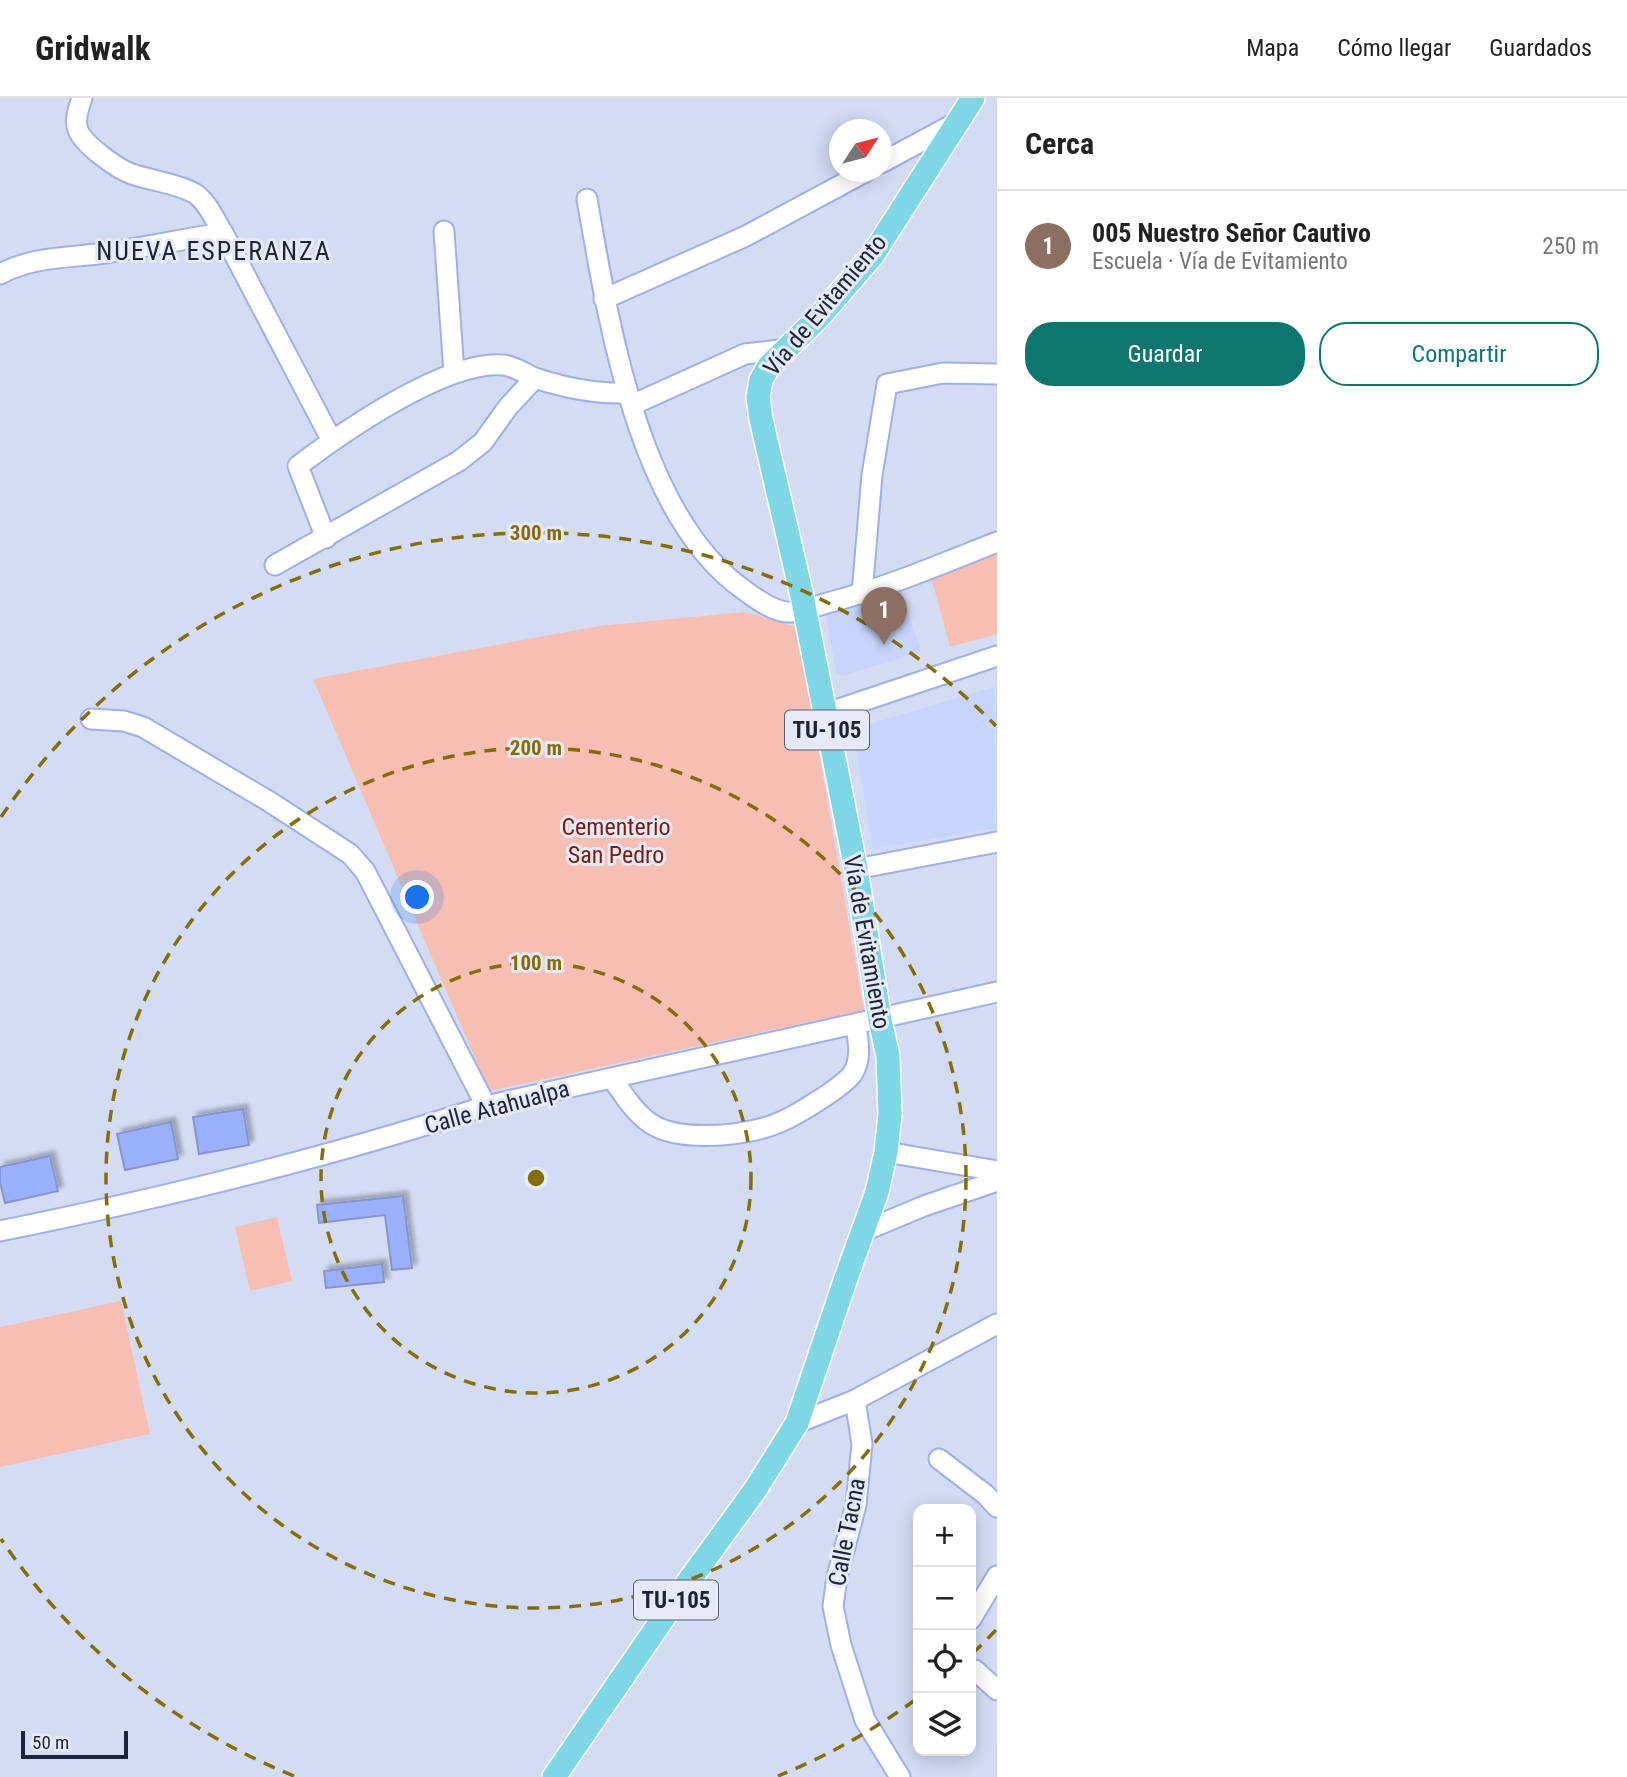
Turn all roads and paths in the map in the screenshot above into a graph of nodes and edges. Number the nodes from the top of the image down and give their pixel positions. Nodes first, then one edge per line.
1 (82, 98) edge
2 (973, 98) edge
3 (961, 119) junction
4 (892, 157) edge
5 (846, 182) edge
6 (587, 200) dead end
7 (444, 231) dead end
8 (223, 233) junction
9 (0, 274) edge
10 (604, 299) junction
11 (787, 349) junction
12 (454, 373) junction
13 (997, 374) edge
14 (535, 378) junction
15 (630, 399) junction
16 (331, 441) junction
17 (326, 538) junction
18 (997, 542) edge
19 (275, 565) dead end
20 (862, 594) junction
21 (805, 609) junction
22 (997, 656) edge
23 (824, 714) junction
24 (91, 719) dead end
25 (997, 842) edge
26 (856, 869) junction
27 (997, 992) edge
28 (880, 1020) junction
29 (856, 1025) junction
30 (612, 1078) junction
31 (486, 1105) junction
32 (886, 1152) junction
33 (997, 1171) edge
34 (997, 1181) edge
35 (0, 1231) edge
36 (864, 1231) junction
37 (996, 1327) edge
38 (855, 1400) junction
39 (797, 1423) junction
40 (939, 1460) dead end
41 (997, 1507) edge
42 (997, 1576) edge
43 (976, 1611) edge
44 (976, 1671) edge
45 (997, 1690) edge
46 (554, 1777) edge
47 (900, 1777) edge

1 - 8 street
2 - 3 main road, Vía de Evitamiento / TU-105
3 - 4 street
3 - 11 main road, Vía de Evitamiento / TU-105
5 - 10 street
6 - 10 street
7 - 12 street
8 - 9 street
8 - 16 street
10 - 15 street
11 - 15 street
11 - 21 main road, Vía de Evitamiento / TU-105
12 - 14 street
12 - 16 street
13 - 20 street
14 - 15 street
14 - 17 street
15 - 21 street
16 - 17 street
17 - 19 street
18 - 20 street
20 - 21 street
21 - 23 main road, Vía de Evitamiento / TU-105
22 - 23 street
23 - 26 main road, Vía de Evitamiento / TU-105
24 - 31 street
25 - 26 street
26 - 28 main road, Vía de Evitamiento / TU-105
27 - 28 street, Calle Atahualpa
28 - 29 street, Calle Atahualpa
28 - 32 main road, Vía de Evitamiento / TU-105
29 - 30 street, Calle Atahualpa
29 - 30 street
30 - 31 street, Calle Atahualpa
31 - 35 street, Calle Atahualpa
32 - 33 street
32 - 36 main road, Vía de Evitamiento / TU-105
34 - 36 street
36 - 39 main road, Vía de Evitamiento / TU-105
37 - 38 street
38 - 39 street
38 - 47 street, Calle Tacna
39 - 46 main road, Vía de Evitamiento / TU-105
40 - 41 street
42 - 43 street
44 - 45 street

